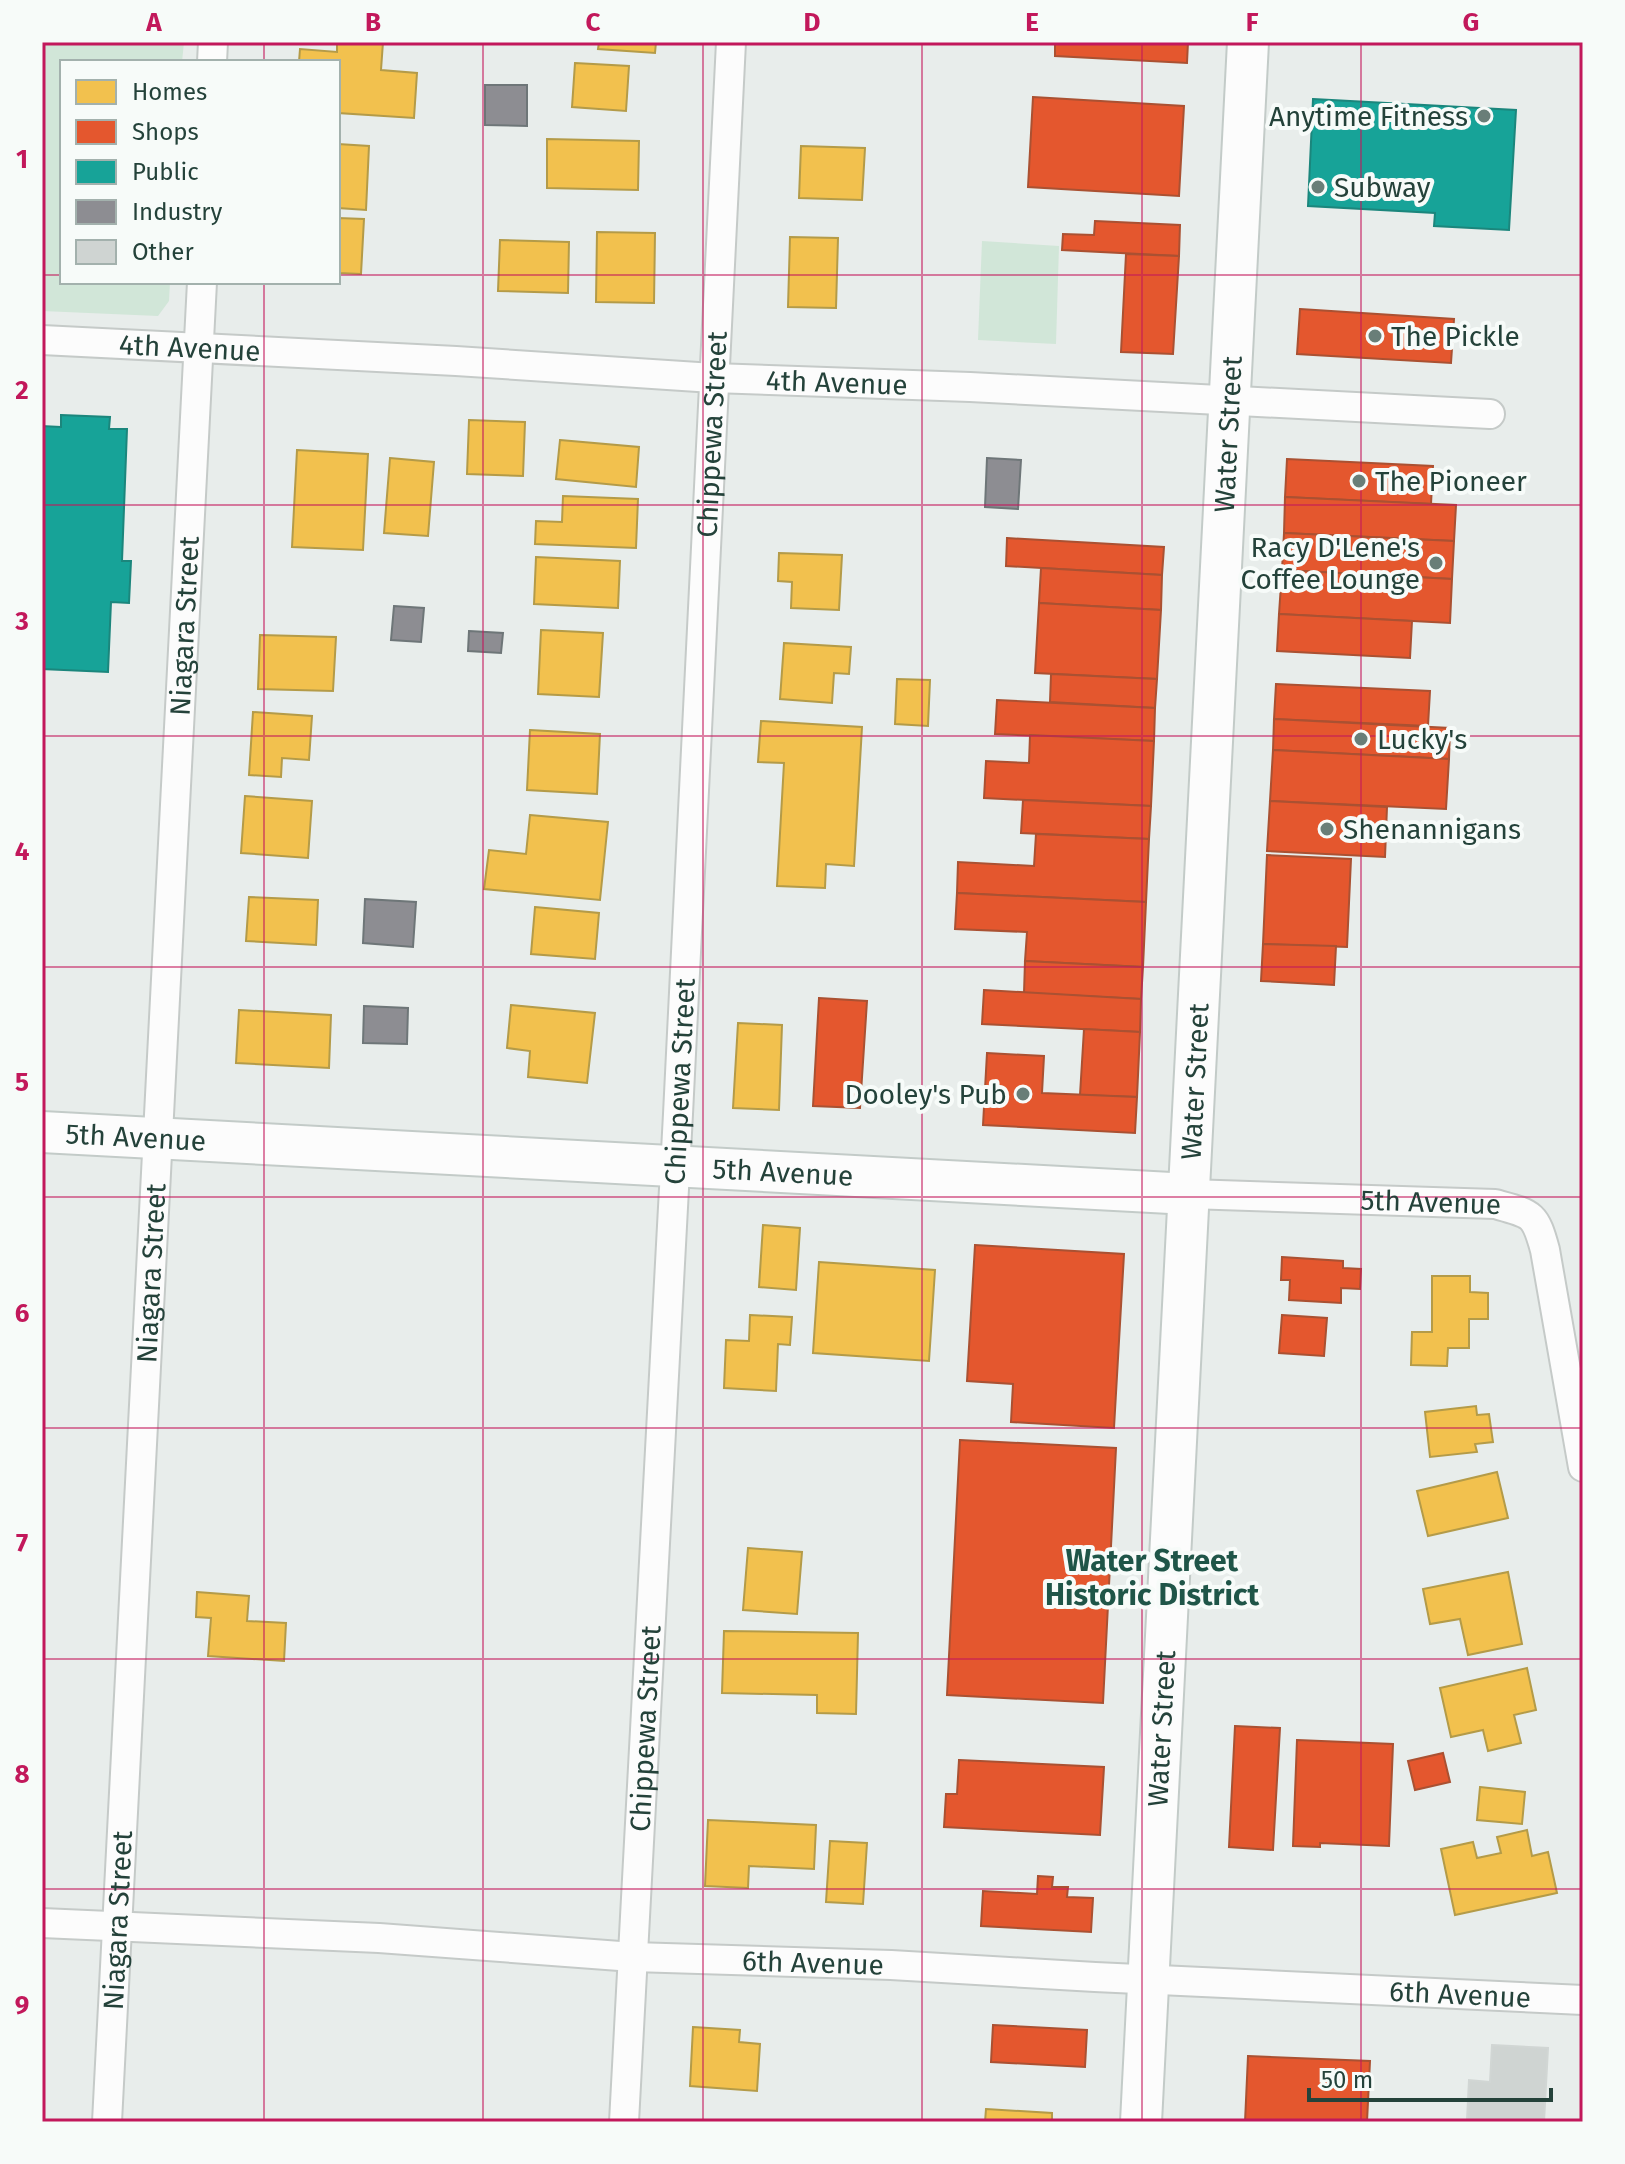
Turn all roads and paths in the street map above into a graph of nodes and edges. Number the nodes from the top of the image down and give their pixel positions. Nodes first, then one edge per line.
1 (731, 42) edge
2 (1248, 42) edge
3 (202, 284) edge
4 (42, 340) edge
5 (198, 348) junction
6 (713, 378) junction
7 (1230, 400) junction
8 (1490, 414) dead end
9 (42, 1132) edge
10 (158, 1139) junction
11 (676, 1166) junction
12 (1189, 1194) junction
13 (1583, 1467) edge
14 (42, 1923) edge
15 (116, 1927) junction
16 (633, 1957) junction
17 (1149, 1978) junction
18 (1583, 2000) edge
19 (107, 2122) edge
20 (624, 2122) edge
21 (1141, 2122) edge

1 - 6 street, Chippewa Street
2 - 7 main road, Water Street
3 - 5 street, Niagara Street
4 - 5 street, 4th Avenue
5 - 6 street, 4th Avenue
5 - 10 street, Niagara Street
6 - 7 street, 4th Avenue
6 - 11 street, Chippewa Street
7 - 8 street, 4th Avenue
7 - 12 main road, Water Street
9 - 10 main road, 5th Avenue
10 - 11 main road, 5th Avenue
10 - 15 street, Niagara Street
11 - 12 main road, 5th Avenue
11 - 16 street, Chippewa Street
12 - 13 street, 5th Avenue
12 - 17 main road, Water Street
14 - 15 street, 6th Avenue
15 - 16 street, 6th Avenue
15 - 19 street, Niagara Street
16 - 17 street, 6th Avenue
16 - 20 street, Chippewa Street
17 - 18 street, 6th Avenue
17 - 21 main road, Water Street

